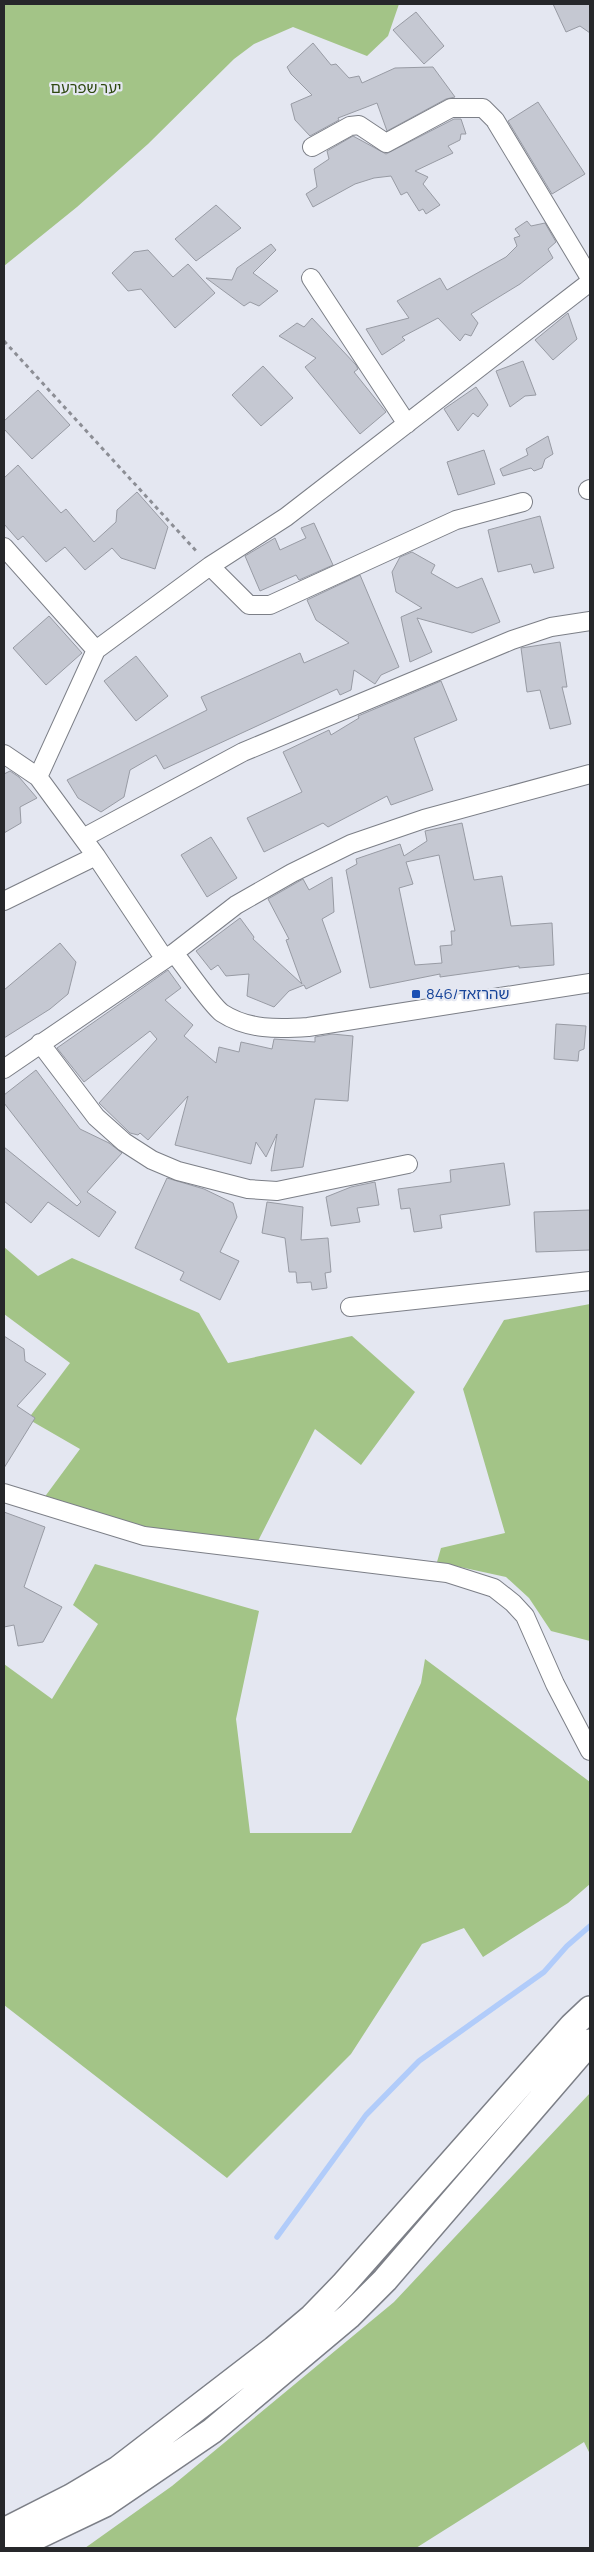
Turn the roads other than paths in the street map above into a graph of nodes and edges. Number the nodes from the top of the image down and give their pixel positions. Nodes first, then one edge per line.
1 (312, 148) dead end
2 (311, 278) dead end
3 (590, 278) edge
4 (590, 282) edge
5 (407, 424) junction
6 (523, 502) dead end
7 (4, 547) edge
8 (210, 566) junction
9 (590, 621) edge
10 (96, 650) junction
11 (4, 754) edge
12 (590, 774) edge
13 (38, 777) junction
14 (83, 838) junction
15 (96, 856) junction
16 (4, 901) edge
17 (169, 955) junction
18 (590, 983) edge
19 (40, 1043) junction
20 (4, 1068) edge
21 (408, 1164) dead end
22 (590, 1281) edge
23 (350, 1308) dead end
24 (4, 1493) edge
25 (590, 1751) edge
26 (590, 2009) edge
27 (590, 2042) edge
28 (4, 2531) edge
29 (13, 2548) edge

1 - 3 street
2 - 5 street
4 - 5 street
5 - 8 street
6 - 8 street
7 - 10 street
8 - 10 street
9 - 14 street
10 - 13 street
11 - 13 street
12 - 17 street
13 - 14 street
14 - 15 street
15 - 16 street
15 - 17 street
17 - 18 street
17 - 19 street
19 - 20 street
19 - 21 street
22 - 23 street
24 - 25 street
26 - 28 main road
27 - 29 main road

